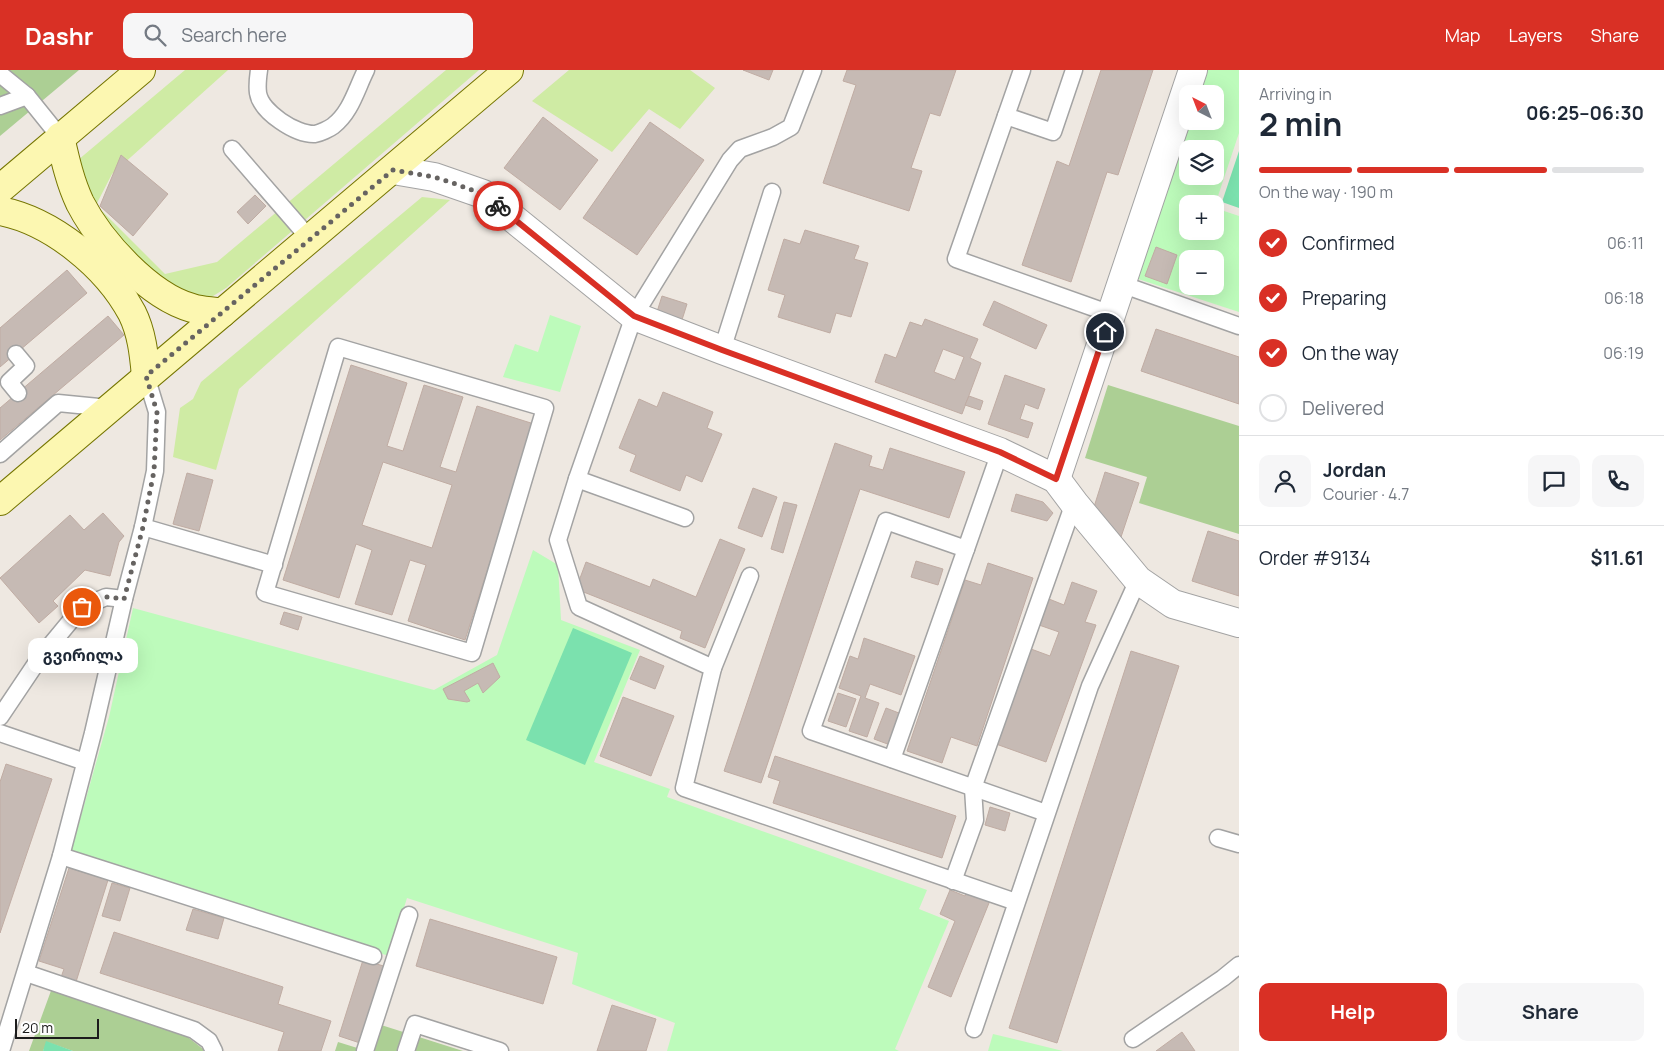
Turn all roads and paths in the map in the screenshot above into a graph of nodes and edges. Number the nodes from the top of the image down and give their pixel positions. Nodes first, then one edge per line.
1 (141, 70) edge
2 (259, 70) edge
3 (366, 70) edge
4 (509, 70) edge
5 (813, 70) edge
6 (1022, 70) edge
7 (1074, 70) edge
8 (1193, 70) edge
9 (0, 74) edge
10 (27, 96) junction
11 (0, 106) edge
12 (1006, 116) junction
13 (60, 137) junction
14 (232, 149) dead end
15 (393, 170) junction
16 (0, 189) edge
17 (772, 192) dead end
18 (0, 210) edge
19 (310, 239) junction
20 (1121, 284) junction
21 (222, 312) junction
22 (1112, 314) junction
23 (634, 316) junction
24 (1239, 326) edge
25 (722, 350) junction
26 (16, 354) dead end
27 (146, 376) junction
28 (18, 393) dead end
29 (109, 408) junction
30 (1000, 452) junction
31 (0, 454) edge
32 (576, 479) junction
33 (1056, 479) junction
34 (0, 501) edge
35 (1074, 503) junction
36 (685, 518) dead end
37 (143, 527) junction
38 (966, 549) junction
39 (274, 565) junction
40 (750, 576) dead end
41 (1138, 580) junction
42 (124, 599) junction
43 (1239, 624) edge
44 (713, 668) junction
45 (0, 717) edge
46 (0, 733) edge
47 (892, 759) junction
48 (85, 762) junction
49 (973, 788) junction
50 (1046, 814) junction
51 (1218, 838) dead end
52 (1239, 844) edge
53 (61, 856) junction
54 (954, 881) junction
55 (1016, 902) junction
56 (409, 915) dead end
57 (373, 956) dead end
58 (1239, 965) edge
59 (26, 973) junction
60 (974, 1029) dead end
61 (1133, 1039) dead end
62 (0, 1051) edge
63 (214, 1051) edge
64 (365, 1051) edge
65 (406, 1051) edge
66 (500, 1051) edge

1 - 13 main road
2 - 3 lane
4 - 15 main road
5 - 23 lane
6 - 12 lane
7 - 12 lane
8 - 20 street
9 - 10 lane
10 - 11 lane
10 - 13 lane
12 - 22 lane
13 - 16 main road
13 - 21 main road
14 - 19 lane
15 - 19 main road
15 - 23 street
17 - 25 lane
18 - 27 main road
19 - 21 main road
20 - 22 street
20 - 24 lane
21 - 27 main road
22 - 33 street
23 - 25 street
23 - 32 lane
25 - 30 street
26 - 28 lane
27 - 29 main road
27 - 37 lane
29 - 31 lane
29 - 34 main road
30 - 33 street
30 - 38 lane
32 - 36 lane
32 - 44 lane
33 - 35 street
35 - 41 street
35 - 49 lane
37 - 39 lane
37 - 42 lane
38 - 47 lane
38 - 47 lane
39 - 39 lane
40 - 44 lane
41 - 43 street
41 - 50 lane
42 - 45 lane
42 - 48 lane
44 - 54 lane
46 - 48 lane
47 - 49 lane
48 - 53 lane
49 - 50 lane
49 - 54 lane
50 - 55 lane
51 - 52 lane
53 - 57 lane
53 - 59 lane
54 - 55 lane
55 - 60 lane
56 - 64 lane
58 - 61 lane
59 - 62 lane
59 - 63 lane
65 - 66 lane

